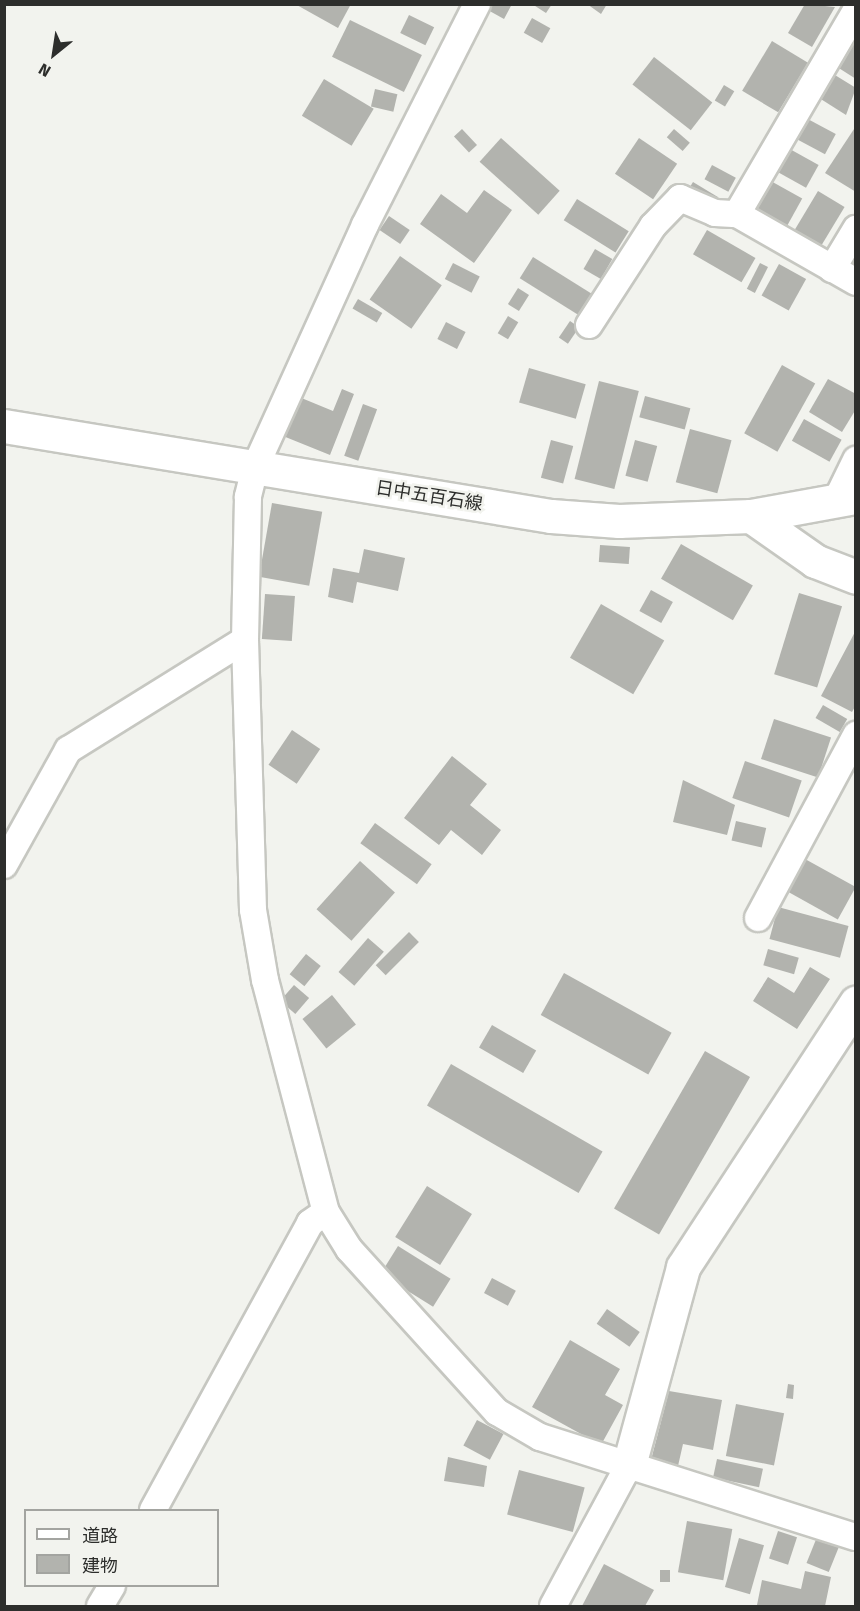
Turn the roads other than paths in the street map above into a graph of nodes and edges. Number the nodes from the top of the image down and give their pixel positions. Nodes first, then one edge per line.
1 (477, 4) edge
2 (855, 10) edge
3 (737, 214) junction
4 (855, 229) edge
5 (832, 269) junction
6 (855, 282) edge
7 (589, 325) dead end
8 (4, 426) edge
9 (855, 460) edge
10 (255, 468) junction
11 (846, 499) edge
12 (751, 516) junction
13 (855, 577) edge
14 (245, 640) junction
15 (855, 735) edge
16 (4, 866) edge
17 (758, 918) dead end
18 (855, 1003) edge
19 (326, 1212) junction
20 (629, 1465) junction
21 (154, 1509) edge
22 (855, 1537) edge
23 (111, 1587) edge
24 (100, 1606) edge
25 (554, 1606) edge

1 - 10 street
2 - 3 street
3 - 5 street
3 - 7 street
4 - 5 street
5 - 6 street
8 - 10 main road, 日中五百石線
9 - 11 street
10 - 12 main road, 日中五百石線
10 - 14 street
11 - 12 main road, 日中五百石線
12 - 13 main road
14 - 16 street
14 - 19 street
15 - 17 street
18 - 20 main road
19 - 20 street
19 - 21 street
20 - 22 street
20 - 25 street
23 - 24 street

